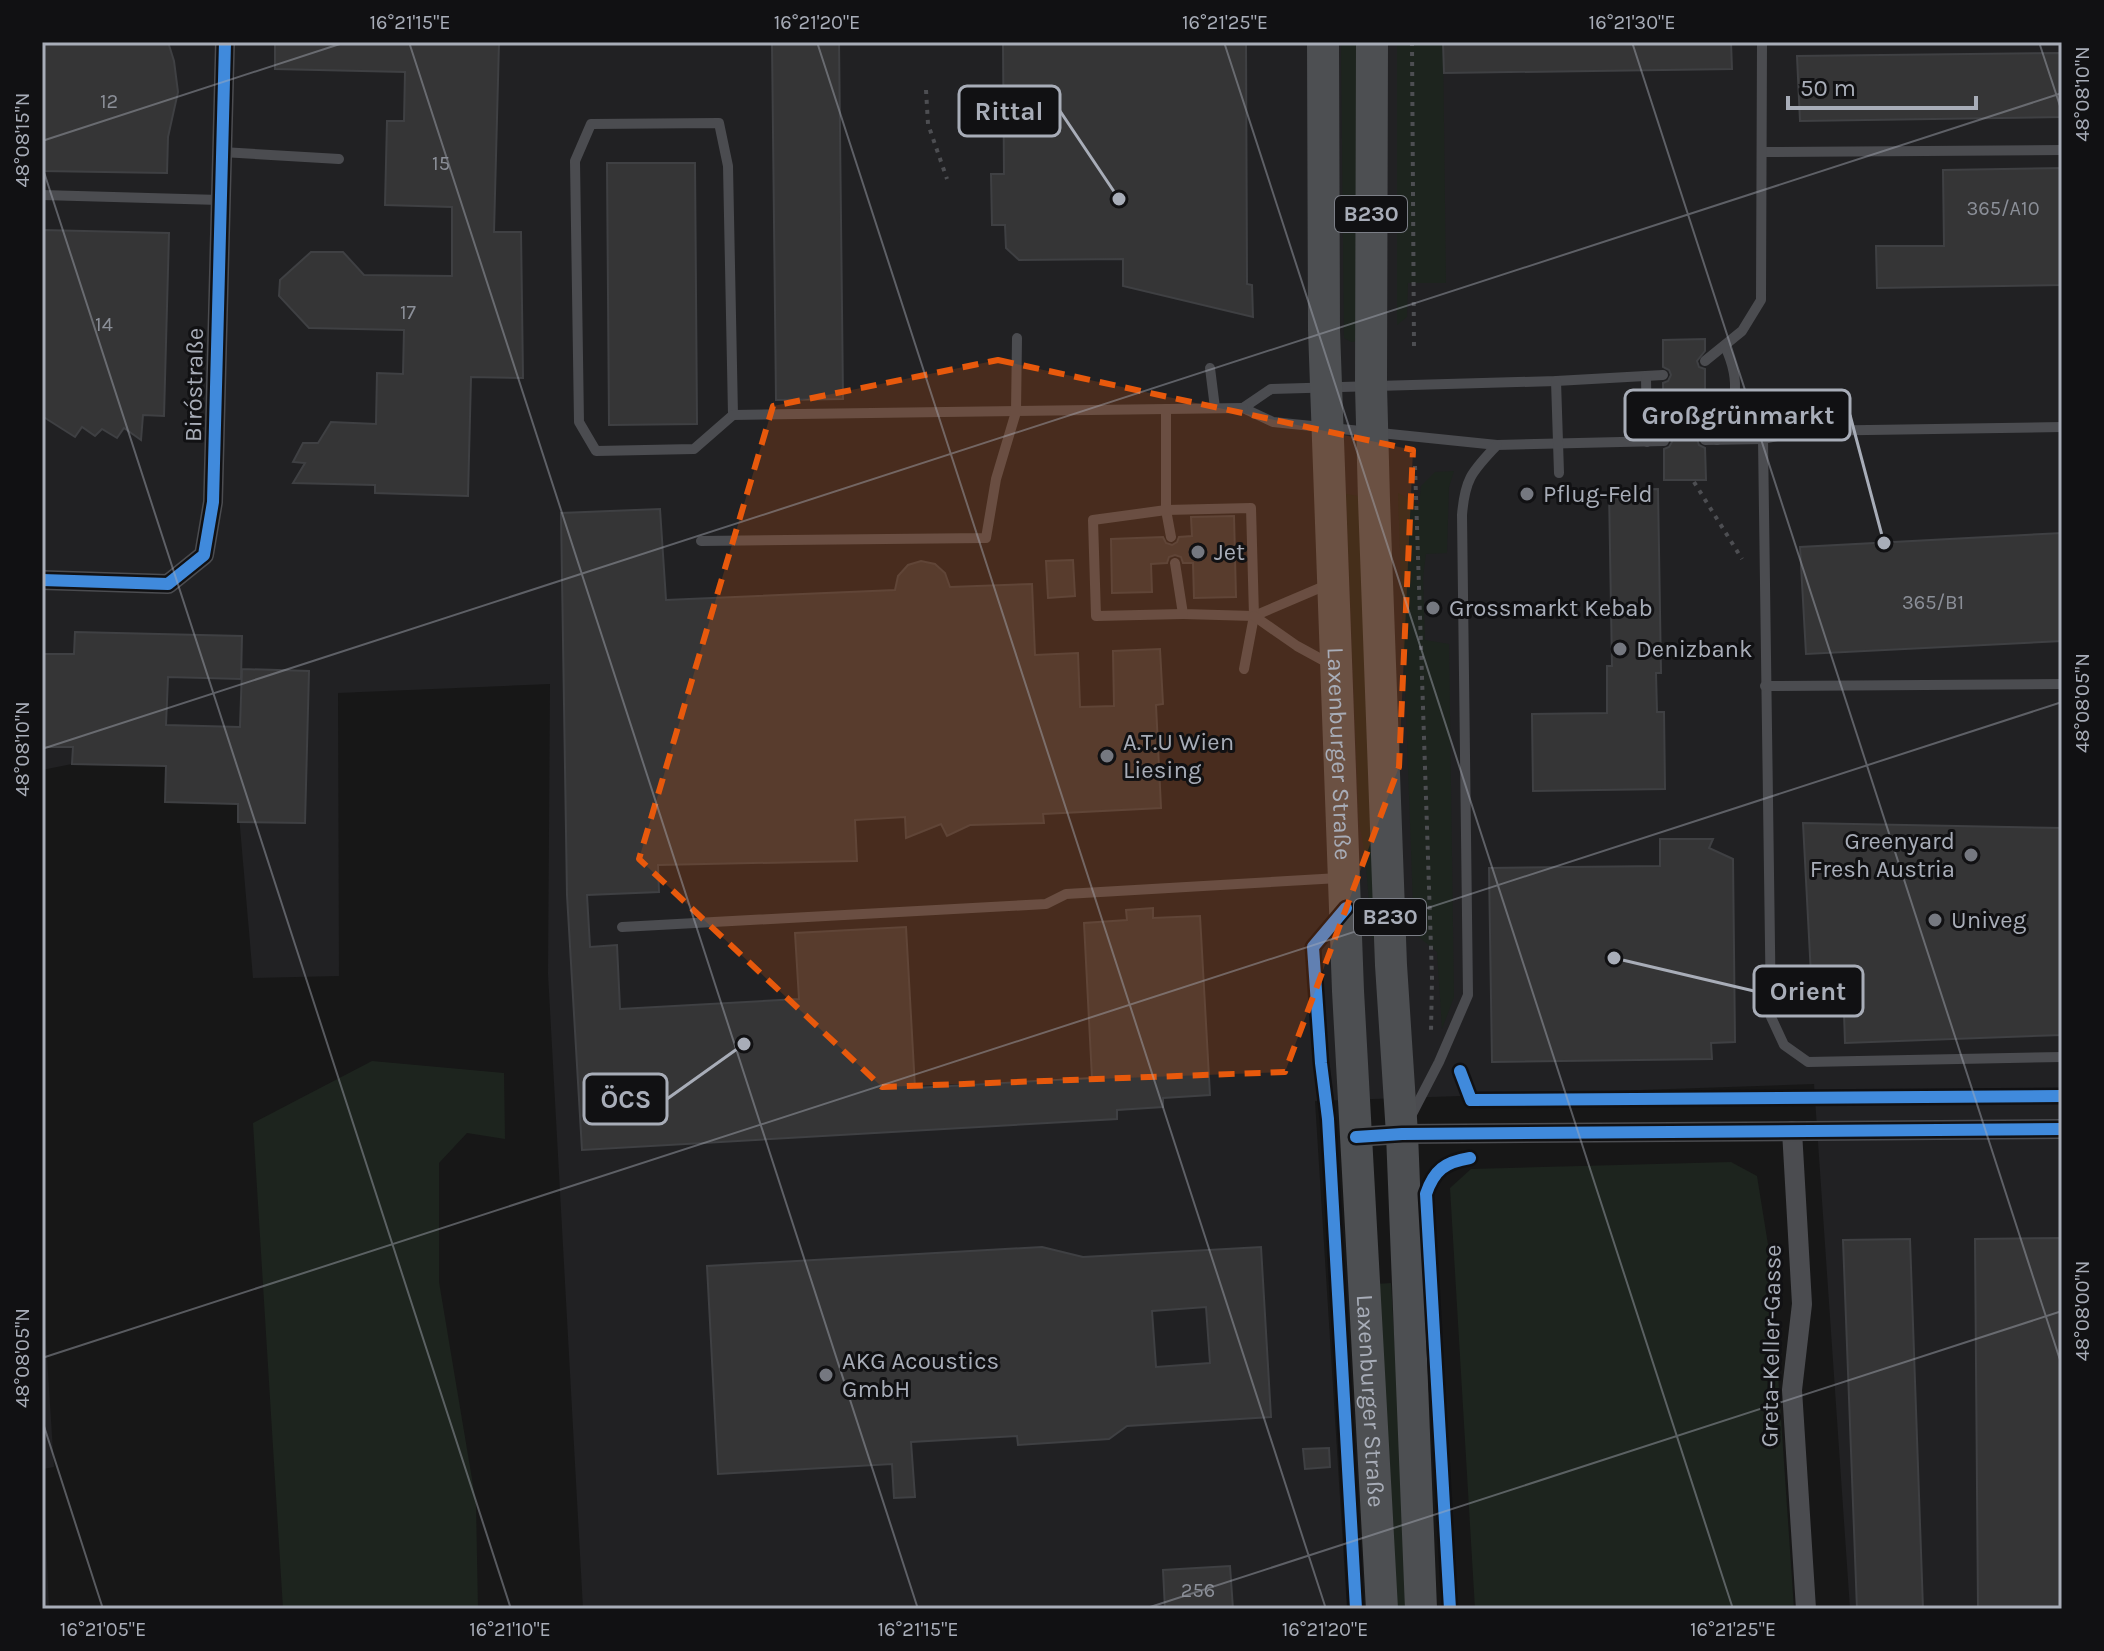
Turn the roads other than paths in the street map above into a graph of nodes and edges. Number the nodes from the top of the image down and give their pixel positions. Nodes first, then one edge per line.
1 (225, 42) edge
2 (1323, 42) edge
3 (1372, 42) edge
4 (1762, 42) edge
5 (2062, 150) edge
6 (222, 152) junction
7 (1762, 152) junction
8 (339, 159) dead end
9 (42, 195) edge
10 (220, 200) junction
11 (1017, 338) dead end
12 (1725, 346) junction
13 (1705, 361) dead end
14 (1210, 368) dead end
15 (1663, 375) dead end
16 (1646, 377) junction
17 (1556, 381) junction
18 (1371, 386) junction
19 (1327, 388) junction
20 (1736, 400) junction
21 (1215, 408) junction
22 (1243, 408) junction
23 (1166, 409) junction
24 (1016, 412) junction
25 (733, 415) junction
26 (2062, 427) edge
27 (1329, 428) junction
28 (1802, 431) junction
29 (1372, 432) junction
30 (1763, 439) junction
31 (1664, 441) dead end
32 (1647, 442) junction
33 (1557, 444) junction
34 (1497, 445) junction
35 (1559, 473) dead end
36 (1166, 510) junction
37 (1171, 537) dead end
38 (701, 541) dead end
39 (1175, 563) dead end
40 (42, 580) edge
41 (1334, 581) junction
42 (1183, 614) junction
43 (1254, 616) junction
44 (1337, 667) junction
45 (1244, 669) dead end
46 (2062, 684) edge
47 (1765, 686) junction
48 (1345, 878) junction
49 (622, 927) dead end
50 (2062, 1057) edge
51 (2062, 1129) edge
52 (1792, 1131) junction
53 (1402, 1134) junction
54 (1356, 1137) junction
55 (1382, 1609) edge
56 (1421, 1609) edge
57 (1806, 1609) edge

1 - 6 street, Biróstraße
2 - 19 main road, Laxenburger Straße / B230
3 - 18 main road, Laxenburger Straße / B230
4 - 7 lane
5 - 7 lane
6 - 8 lane
6 - 10 street, Biróstraße
7 - 12 lane
9 - 10 lane
10 - 40 street, Biróstraße
11 - 24 lane
12 - 13 lane
12 - 20 lane
14 - 21 lane
15 - 16 lane
16 - 17 lane
16 - 32 lane
17 - 18 lane
17 - 33 lane
18 - 19 lane
18 - 29 main road, Laxenburger Straße / B230
19 - 22 lane
19 - 27 main road, Laxenburger Straße / B230
20 - 28 lane
20 - 30 lane
21 - 22 lane
21 - 23 lane
22 - 27 lane
23 - 24 lane
23 - 36 lane
24 - 25 lane
24 - 38 lane
25 - 25 lane
26 - 28 lane
27 - 29 lane
27 - 41 main road, Laxenburger Straße / B230
28 - 30 lane
29 - 34 lane
29 - 53 main road, Laxenburger Straße / B230
30 - 47 lane
31 - 32 lane
32 - 33 lane
33 - 34 lane
33 - 35 lane
34 - 53 lane
36 - 37 lane
36 - 42 lane
36 - 43 lane
39 - 42 lane
41 - 43 lane
41 - 44 main road, Laxenburger Straße / B230
42 - 43 lane
43 - 44 lane
43 - 45 lane
44 - 48 main road, Laxenburger Straße / B230
46 - 47 lane
47 - 50 lane
48 - 49 lane
48 - 54 main road, Laxenburger Straße / B230
51 - 52 street
52 - 53 street
52 - 57 street, Greta-Keller-Gasse
53 - 54 street
53 - 56 main road, Laxenburger Straße / B230
54 - 55 main road, Laxenburger Straße / B230

